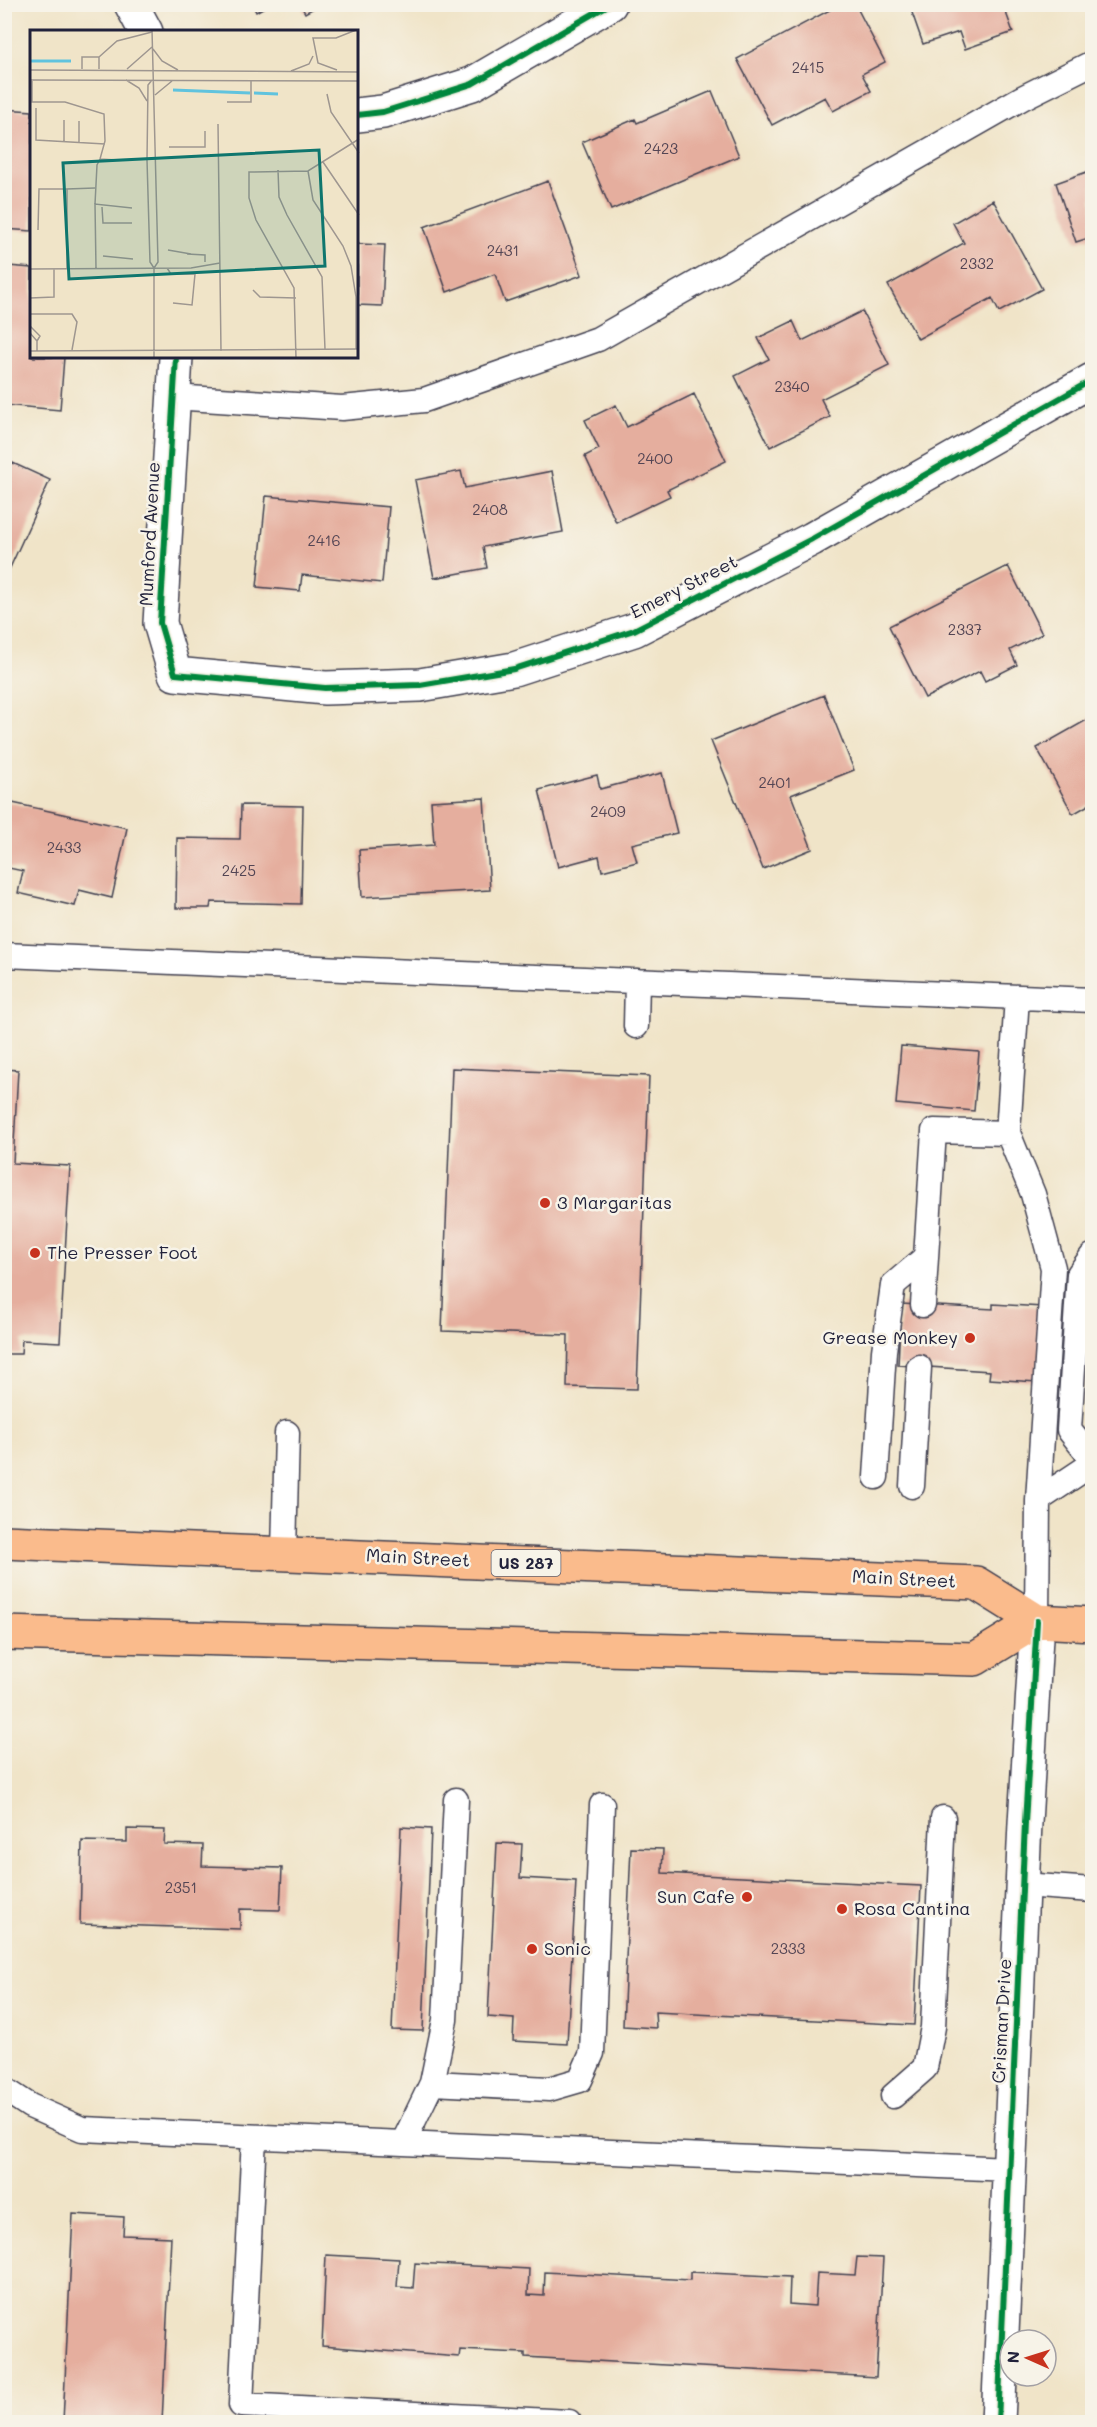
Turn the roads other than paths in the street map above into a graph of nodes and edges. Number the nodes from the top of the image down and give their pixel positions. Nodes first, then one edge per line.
1 (131, 4) edge
2 (610, 4) edge
3 (145, 30) edge
4 (1092, 63) edge
5 (358, 115) edge
6 (176, 358) edge
7 (1092, 380) edge
8 (173, 397) junction
9 (246, 681) joint
10 (4, 955) edge
11 (637, 981) junction
12 (1017, 997) junction
13 (1092, 1000) edge
14 (636, 1026) dead end
15 (1008, 1133) junction
16 (1092, 1256) edge
17 (926, 1257) junction
18 (923, 1305) dead end
19 (919, 1366) dead end
20 (286, 1433) dead end
21 (1092, 1459) edge
22 (1092, 1464) edge
23 (876, 1477) dead end
24 (912, 1486) dead end
25 (1038, 1500) junction
26 (4, 1542) edge
27 (284, 1552) junction
28 (1037, 1621) junction
29 (1092, 1624) edge
30 (4, 1633) edge
31 (456, 1800) dead end
32 (602, 1805) dead end
33 (943, 1818) dead end
34 (1023, 1885) junction
35 (1092, 1890) edge
36 (432, 2083) junction
37 (4, 2089) edge
38 (893, 2096) dead end
39 (254, 2137) junction
40 (403, 2143) junction
41 (1009, 2169) junction
42 (241, 2414) edge
43 (569, 2422) edge
44 (998, 2422) edge

1 - 3 street
2 - 5 street
4 - 8 lane
6 - 8 street, Mumford Avenue
7 - 9 street, Emery Street
8 - 9 street, Mumford Avenue
10 - 11 lane
11 - 12 lane
11 - 14 lane
12 - 13 lane
12 - 15 lane
15 - 17 lane
15 - 25 lane
16 - 21 lane
17 - 18 lane
17 - 23 lane
19 - 24 lane
20 - 27 lane
22 - 25 lane
25 - 28 lane
26 - 27 highway, Main Street / US 287
27 - 28 highway, Main Street / US 287
28 - 29 highway, Main Street / US 287
28 - 30 highway
28 - 34 street, Crisman Drive
31 - 36 lane
32 - 36 lane
33 - 38 lane
34 - 35 lane
34 - 41 street, Crisman Drive
36 - 40 lane
37 - 39 lane
39 - 40 lane
39 - 42 lane
40 - 41 lane
41 - 44 street, Crisman Drive
42 - 43 lane

